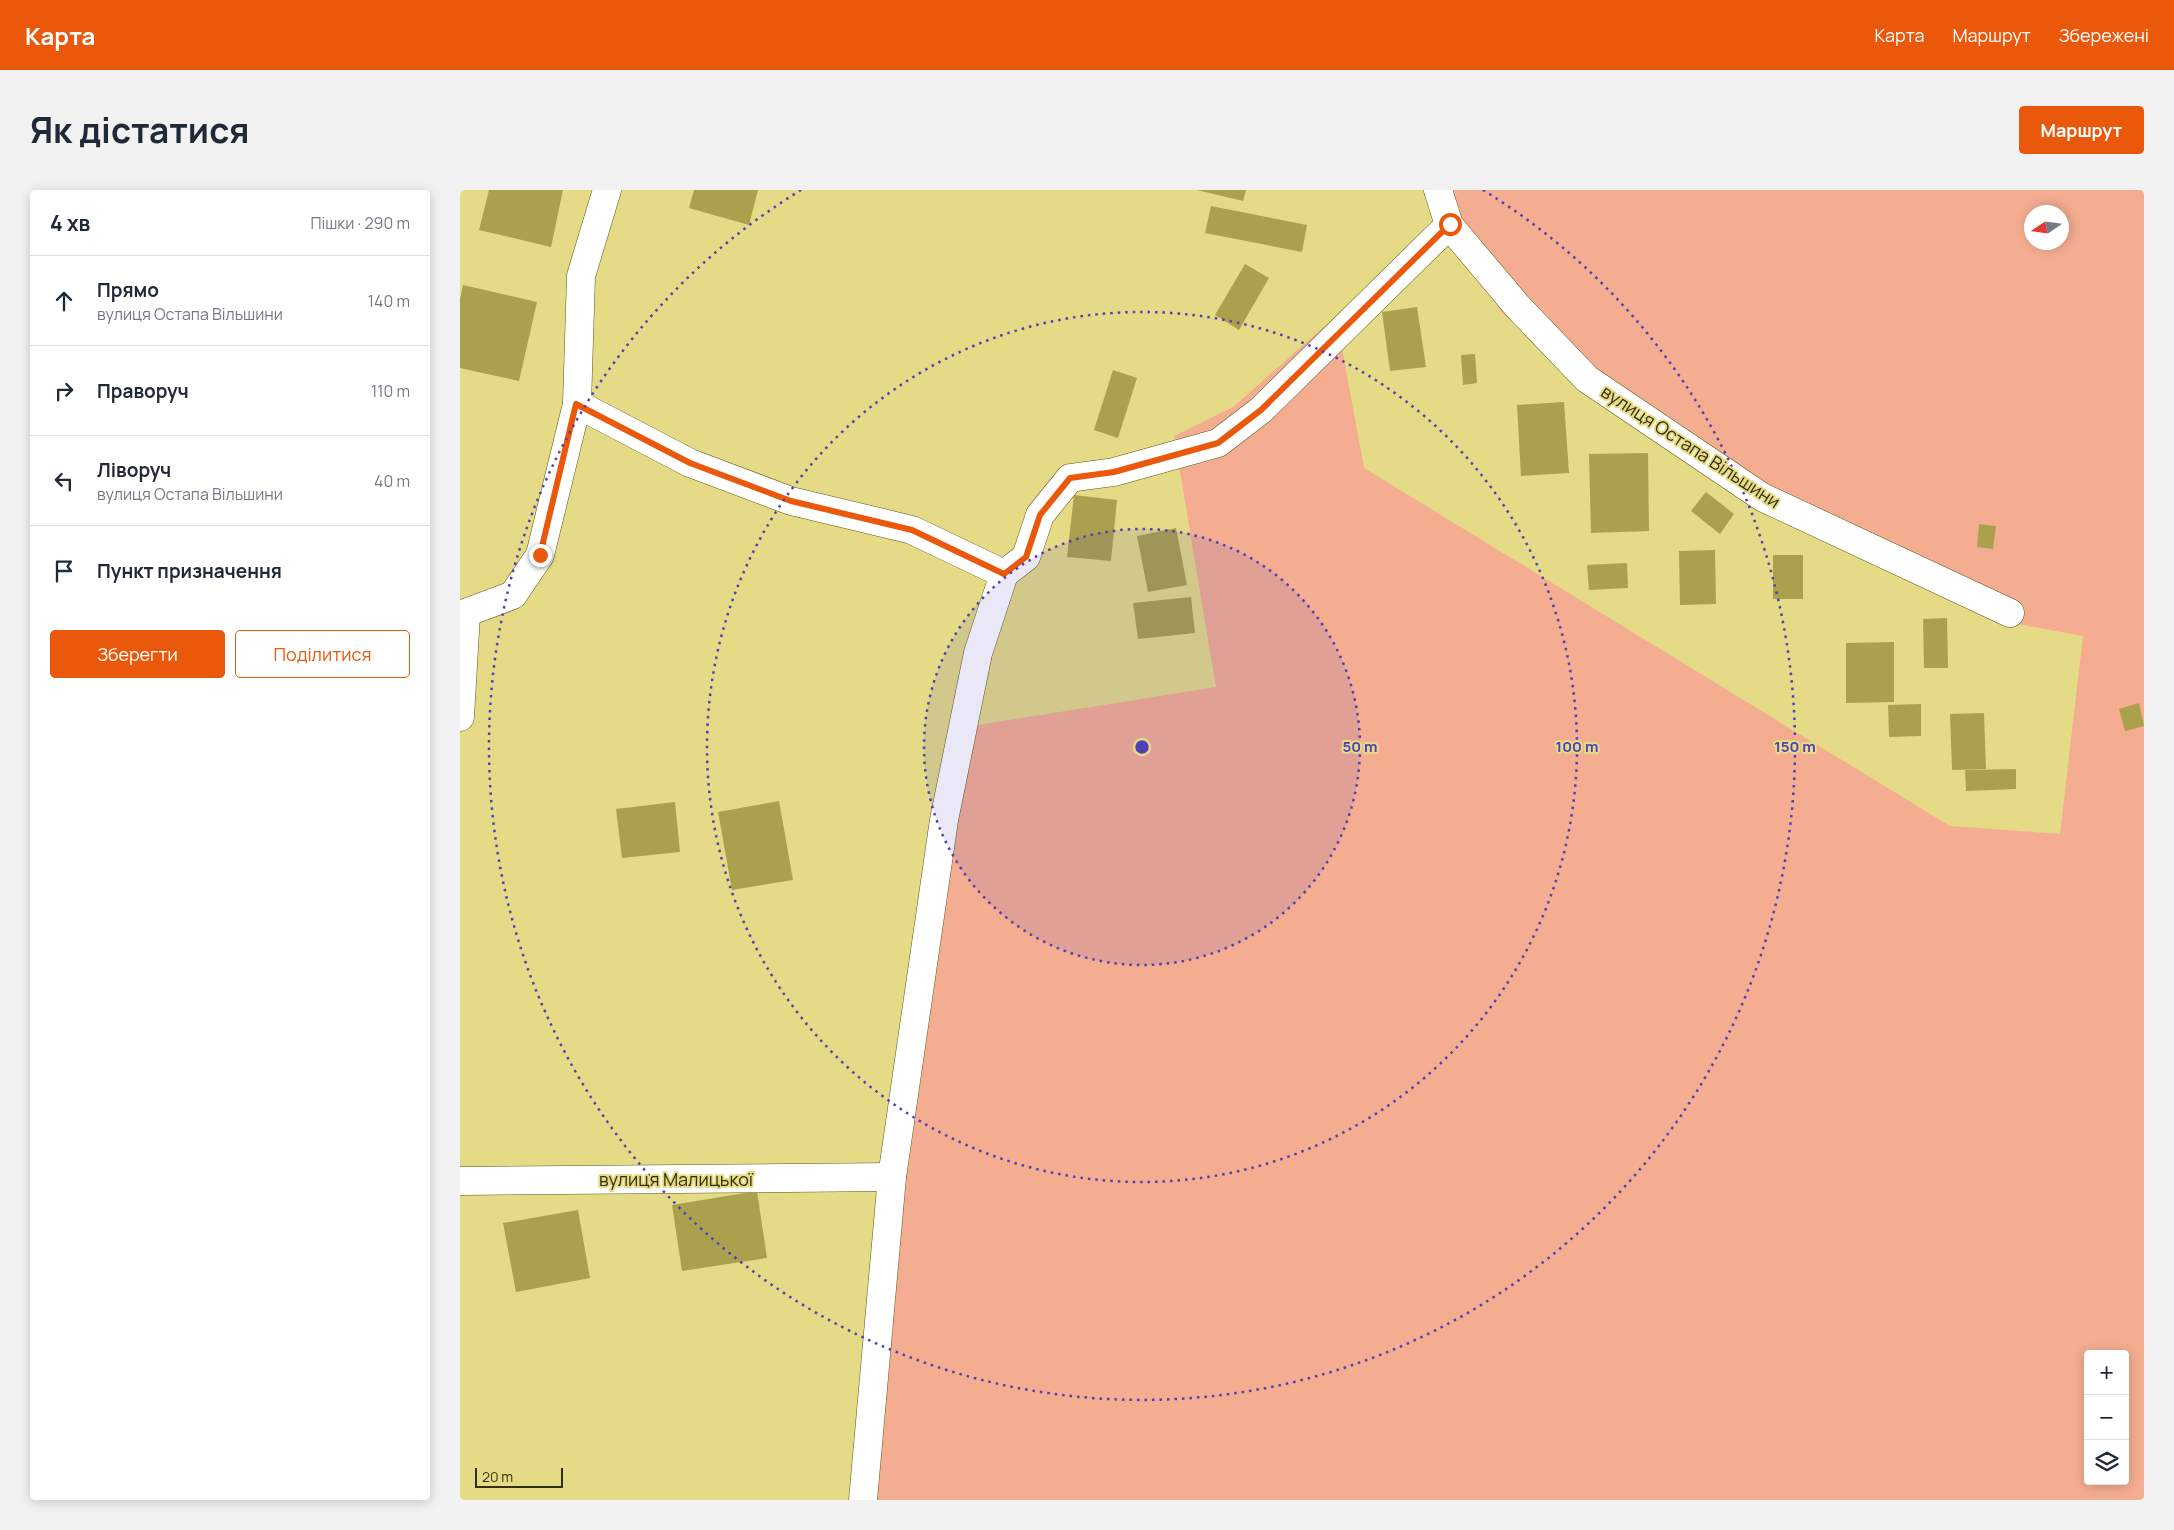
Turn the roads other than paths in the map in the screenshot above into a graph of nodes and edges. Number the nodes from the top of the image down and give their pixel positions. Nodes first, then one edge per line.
1 (607, 190) edge
2 (1438, 190) edge
3 (1450, 224) junction
4 (576, 404) junction
5 (1004, 574) junction
6 (2010, 613) dead end
7 (463, 614) edge
8 (460, 717) edge
9 (892, 1177) junction
10 (460, 1182) edge
11 (863, 1500) edge

1 - 4 street
2 - 3 street, вулиця Остапа Вільшини
3 - 5 street
3 - 6 street, вулиця Остапа Вільшини
4 - 5 street
4 - 7 street
5 - 9 street
7 - 8 street
9 - 10 street, вулиця Малицької
9 - 11 street

